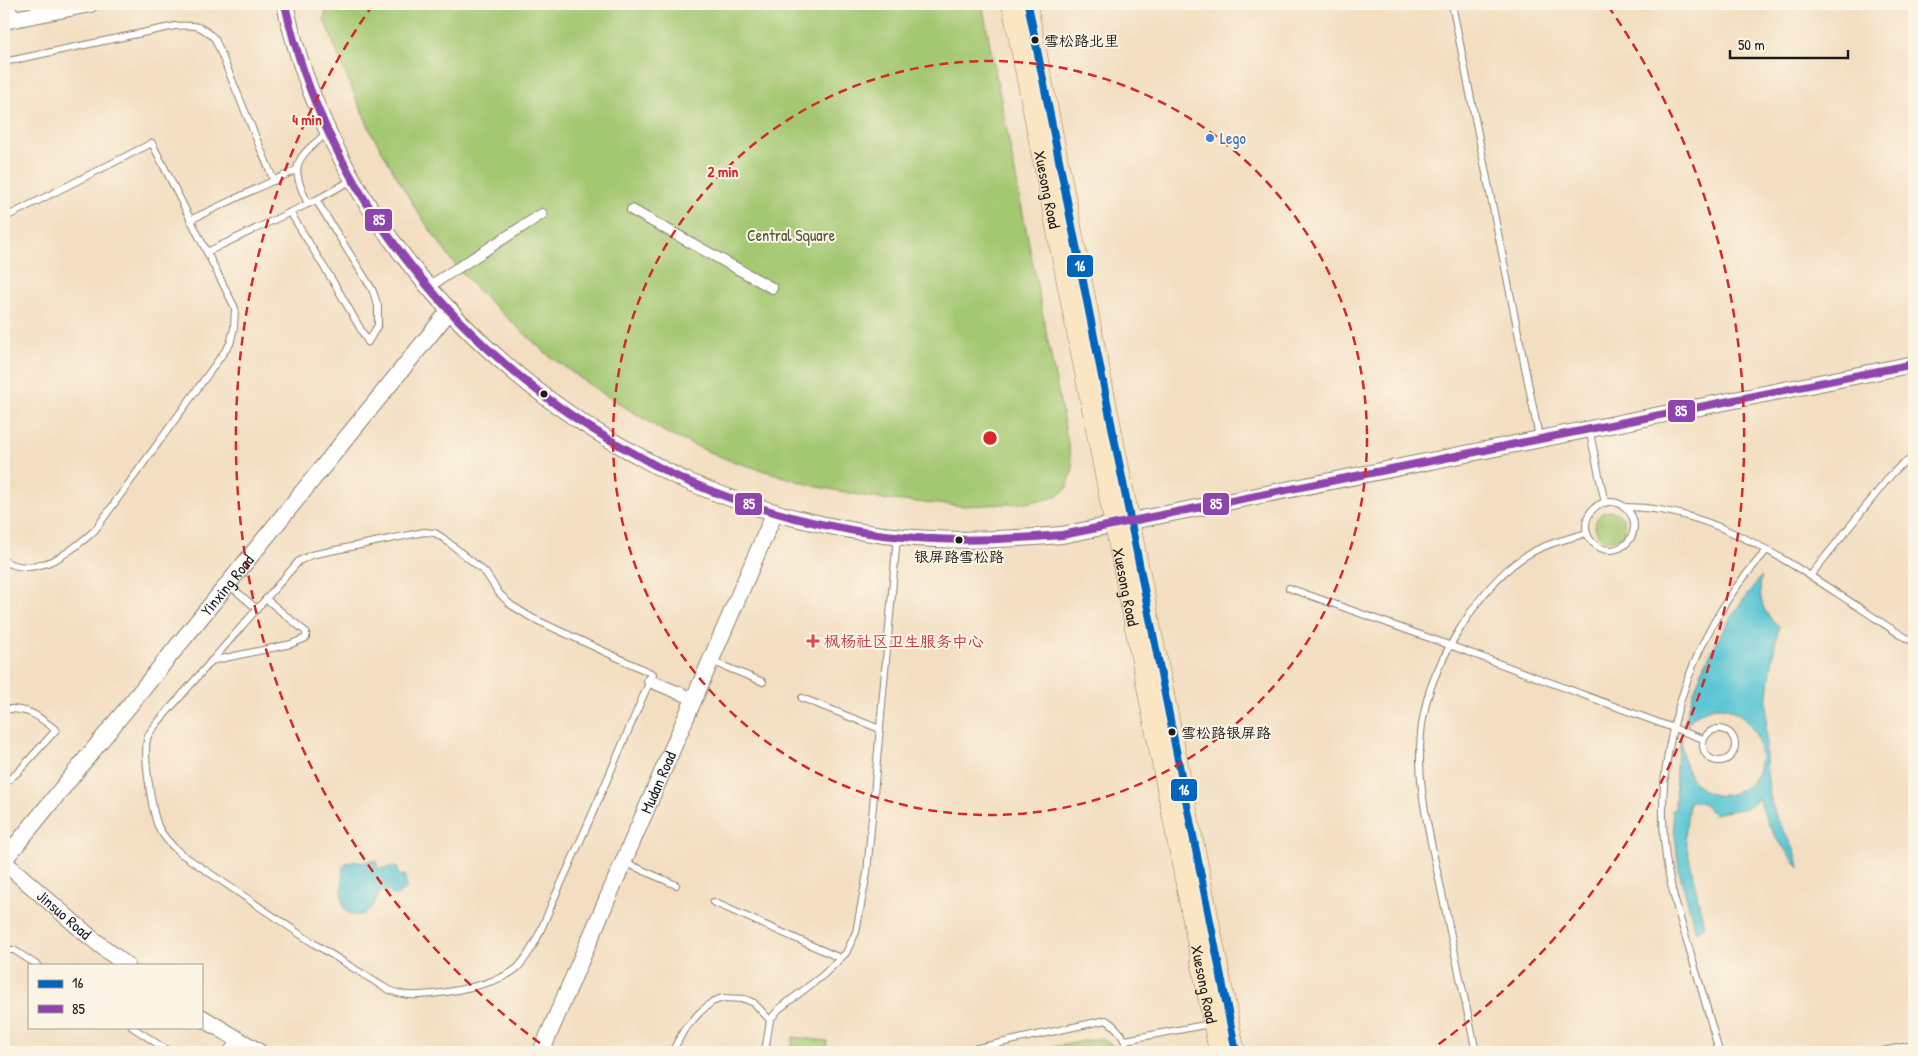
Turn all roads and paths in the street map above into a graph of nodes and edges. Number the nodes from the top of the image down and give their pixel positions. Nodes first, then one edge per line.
1 (90, 4) edge
2 (285, 4) edge
3 (1011, 4) edge
4 (1028, 4) edge
5 (1452, 4) edge
6 (10, 15) edge
7 (4, 62) edge
8 (329, 131) junction
9 (296, 170) junction
10 (354, 179) junction
11 (274, 181) junction
12 (316, 200) junction
13 (308, 204) junction
14 (632, 210) dead end
15 (290, 212) junction
16 (542, 214) dead end
17 (4, 218) edge
18 (190, 220) junction
19 (207, 252) junction
20 (428, 287) junction
21 (772, 288) dead end
22 (450, 310) junction
23 (1914, 364) edge
24 (1590, 429) junction
25 (1540, 439) junction
26 (1914, 458) edge
27 (1605, 503) junction
28 (1625, 508) junction
29 (775, 512) junction
30 (1123, 522) junction
31 (1588, 533) junction
32 (897, 537) junction
33 (1767, 550) junction
34 (4, 561) edge
35 (1810, 576) junction
36 (228, 584) junction
37 (1289, 588) dead end
38 (266, 599) junction
39 (257, 609) junction
40 (1914, 642) edge
41 (1450, 645) junction
42 (211, 661) junction
43 (710, 661) junction
44 (650, 681) junction
45 (763, 682) dead end
46 (802, 698) dead end
47 (694, 699) junction
48 (4, 709) edge
49 (880, 729) junction
50 (1673, 729) junction
51 (1703, 739) junction
52 (4, 784) edge
53 (4, 861) edge
54 (624, 862) junction
55 (676, 885) dead end
56 (713, 902) dead end
57 (4, 950) edge
58 (840, 958) junction
59 (35, 964) edge
60 (125, 964) edge
61 (202, 1018) edge
62 (770, 1020) junction
63 (1213, 1024) junction
64 (134, 1028) edge
65 (236, 1038) junction
66 (1126, 1040) junction
67 (1914, 1045) edge
68 (170, 1052) edge
69 (226, 1052) edge
70 (259, 1052) edge
71 (541, 1052) edge
72 (672, 1052) edge
73 (765, 1052) edge
74 (969, 1052) edge
75 (1128, 1052) edge
76 (1218, 1052) edge
77 (1236, 1052) edge
78 (1476, 1052) edge
79 (1719, 1052) edge
80 (1876, 1052) edge

1 - 6 street
2 - 8 street
3 - 30 main road, Xuesong Road
4 - 30 main road, Xuesong Road
5 - 25 lane
7 - 11 lane
8 - 9 lane
8 - 10 street
9 - 11 lane
9 - 13 lane
10 - 12 lane
10 - 20 street
11 - 18 lane
12 - 13 lane
12 - 15 lane
13 - 15 lane
14 - 21 street
15 - 19 lane
16 - 20 street
17 - 18 lane
18 - 19 lane
19 - 34 lane
20 - 22 street
22 - 29 street
22 - 36 street, Yinxing Road
23 - 24 street
24 - 25 street
24 - 27 lane
25 - 30 street
26 - 35 lane
27 - 28 lane
27 - 31 lane
28 - 31 lane
28 - 33 lane
29 - 32 street
29 - 43 street, Mudan Road
30 - 32 street
30 - 63 main road, Xuesong Road
30 - 77 main road, Xuesong Road
31 - 41 lane
32 - 49 lane
33 - 35 lane
33 - 50 lane
35 - 40 lane
36 - 39 lane
36 - 53 street, Yinxing Road
37 - 41 lane
38 - 39 lane
38 - 42 lane
38 - 44 lane
39 - 42 lane
41 - 50 lane
41 - 78 lane
42 - 44 lane
43 - 45 lane
43 - 47 street, Mudan Road
44 - 47 street
46 - 49 lane
47 - 54 street, Mudan Road
48 - 52 lane
49 - 58 lane
50 - 51 lane
50 - 79 lane
51 - 51 lane
53 - 60 street, Jinsuo Road
54 - 55 lane
54 - 71 street, Mudan Road
56 - 58 lane
57 - 59 lane
58 - 62 lane
61 - 65 street
62 - 72 lane
62 - 73 lane
63 - 66 lane
63 - 76 main road, Xuesong Road
64 - 68 lane
65 - 69 lane
65 - 70 street
66 - 74 lane
66 - 75 lane
67 - 80 lane

